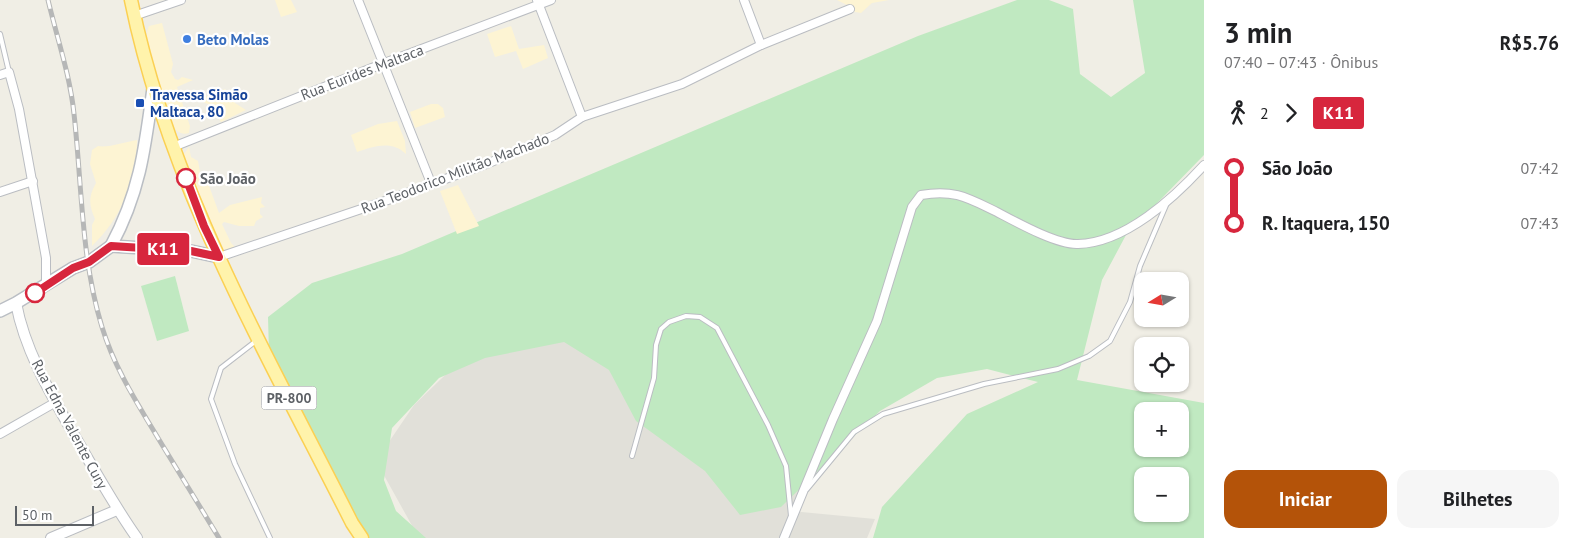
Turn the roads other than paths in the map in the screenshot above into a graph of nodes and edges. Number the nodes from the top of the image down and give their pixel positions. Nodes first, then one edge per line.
1 (131, 0) edge
2 (181, 0) edge
3 (358, 0) edge
4 (551, 0) edge
5 (744, 0) edge
6 (538, 3) edge
7 (850, 9) dead end
8 (134, 16) junction
9 (0, 34) edge
10 (761, 45) junction
11 (382, 64) junction
12 (10, 72) junction
13 (0, 75) edge
14 (153, 88) junction
15 (582, 117) junction
16 (173, 147) junction
17 (1204, 165) edge
18 (33, 181) junction
19 (432, 183) junction
20 (0, 192) edge
21 (1168, 200) junction
22 (111, 246) junction
23 (219, 257) junction
24 (46, 286) junction
25 (16, 304) junction
26 (0, 311) edge
27 (259, 339) junction
28 (56, 402) junction
29 (0, 434) edge
30 (632, 456) dead end
31 (804, 492) junction
32 (117, 510) junction
33 (792, 524) junction
34 (51, 538) edge
35 (137, 538) edge
36 (270, 538) edge
37 (362, 538) edge
38 (784, 538) edge

1 - 8 main road, PR-800
2 - 8 street
3 - 11 street
4 - 6 street, Rua Eurides Maltaca
5 - 10 street
6 - 11 street, Rua Eurides Maltaca
6 - 15 street
7 - 10 street, Rua Teodorico Militão Machado
8 - 14 main road, PR-800
9 - 12 lane
10 - 15 street, Rua Teodorico Militão Machado
11 - 16 street, Rua Eurides Maltaca
11 - 19 street
12 - 13 street
12 - 18 street
14 - 16 main road, PR-800
14 - 22 main road
15 - 19 street, Rua Teodorico Militão Machado
16 - 23 main road, PR-800
17 - 21 street
18 - 20 street
18 - 24 street
19 - 23 street, Rua Teodorico Militão Machado
21 - 31 lane
21 - 31 street
22 - 23 main road
22 - 24 main road
23 - 27 main road, PR-800
24 - 25 main road
25 - 26 main road
25 - 28 street, Rua Edna Valente Cury
27 - 36 lane
27 - 37 main road, PR-800
28 - 29 street
28 - 32 street, Rua Edna Valente Cury
30 - 33 lane
31 - 33 street
32 - 34 street
32 - 35 street, Rua Edna Valente Cury
33 - 38 street

